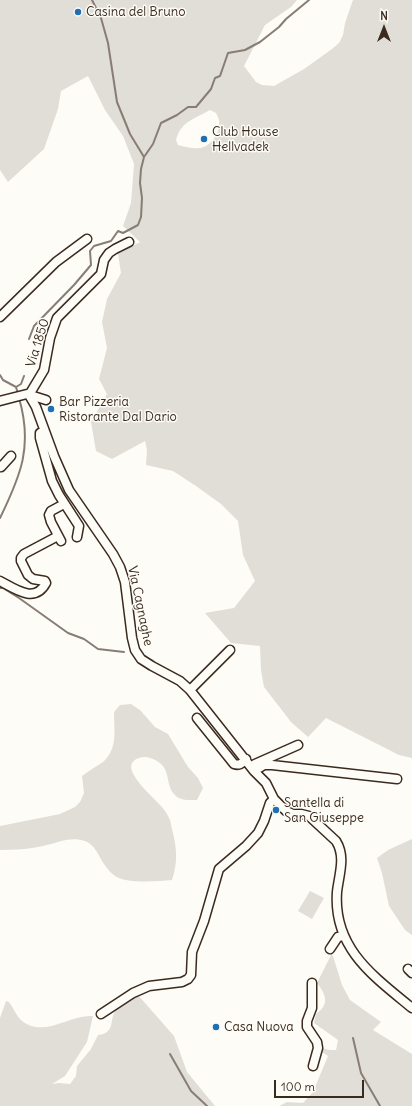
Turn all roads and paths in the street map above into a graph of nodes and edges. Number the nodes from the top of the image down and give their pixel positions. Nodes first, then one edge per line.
1 (88, 239) dead end
2 (129, 242) dead end
3 (0, 317) edge
4 (26, 395) junction
5 (3, 399) edge
6 (46, 400) dead end
7 (44, 431) junction
8 (11, 456) dead end
9 (0, 466) edge
10 (64, 504) junction
11 (77, 537) dead end
12 (0, 581) edge
13 (230, 650) dead end
14 (190, 690) junction
15 (196, 718) dead end
16 (298, 745) dead end
17 (246, 759) junction
18 (253, 768) junction
19 (397, 779) dead end
20 (274, 799) junction
21 (343, 936) junction
22 (330, 949) dead end
23 (312, 984) dead end
24 (412, 1008) edge
25 (101, 1014) dead end
26 (313, 1066) dead end

1 - 3 street
2 - 4 street, Via 1850
4 - 5 street
4 - 6 street
4 - 7 street, Via Cagnaghe
7 - 10 street, Via Cagnaghe
7 - 14 street, Via Cagnaghe
8 - 9 street
10 - 11 street, Via Cagnaghe
10 - 12 street
13 - 14 street
14 - 17 street, Via Cagnaghe
15 - 17 street
16 - 18 street
17 - 18 street, Via Cagnaghe
18 - 19 street
18 - 20 street, Via Cagnaghe
20 - 21 street, Via Cagnaghe
20 - 25 street
21 - 22 street
21 - 24 street, Via Cagnaghe
23 - 26 street

